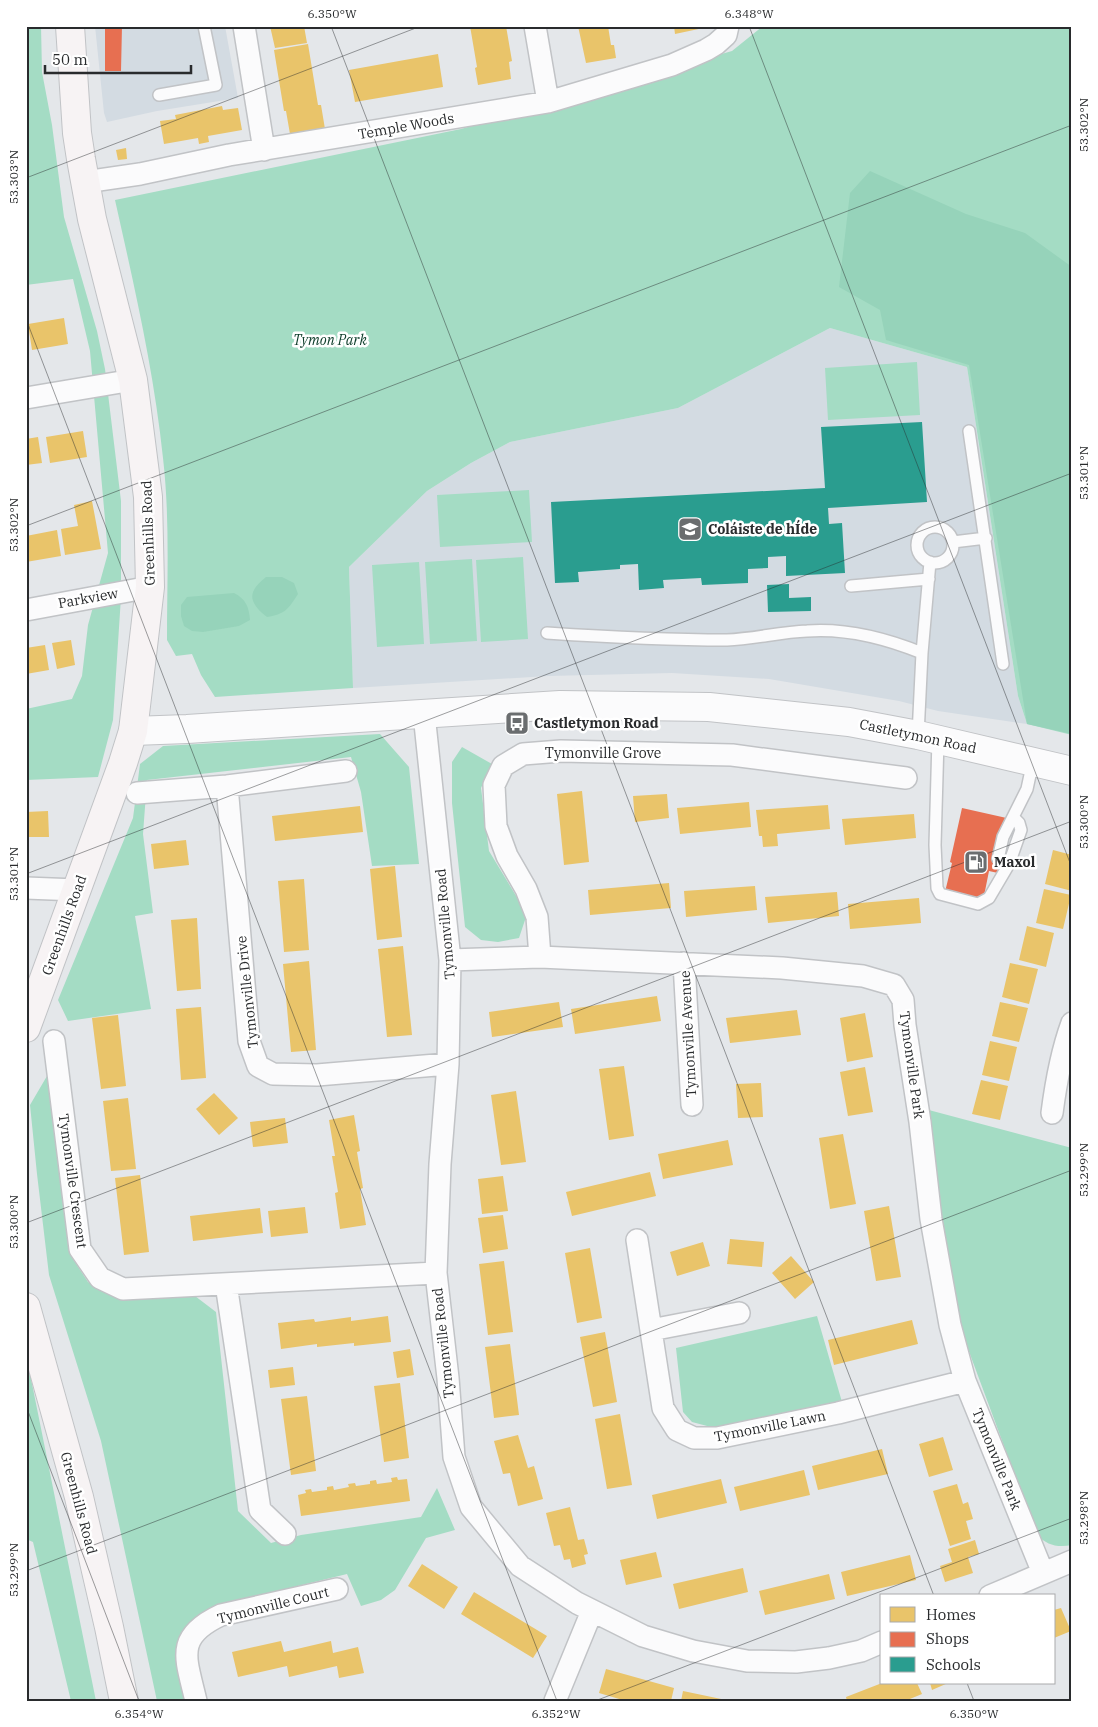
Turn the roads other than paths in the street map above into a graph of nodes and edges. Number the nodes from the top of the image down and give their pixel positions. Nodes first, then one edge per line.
1 (70, 26) edge
2 (204, 26) edge
3 (244, 26) edge
4 (535, 26) edge
5 (728, 26) edge
6 (160, 96) dead end
7 (548, 102) junction
8 (264, 150) junction
9 (85, 182) junction
10 (133, 380) junction
11 (26, 398) edge
12 (970, 431) dead end
13 (986, 538) junction
14 (953, 542) junction
15 (930, 562) junction
16 (929, 578) junction
17 (851, 586) dead end
18 (150, 588) junction
19 (26, 610) edge
20 (547, 633) dead end
21 (922, 653) junction
22 (1003, 664) dead end
23 (424, 714) junction
24 (133, 731) junction
25 (928, 737) junction
26 (1033, 761) junction
27 (1072, 770) edge
28 (346, 771) dead end
29 (906, 778) dead end
30 (227, 786) junction
31 (137, 793) dead end
32 (1014, 818) junction
33 (998, 860) dead end
34 (26, 888) edge
35 (77, 890) junction
36 (540, 957) junction
37 (450, 960) junction
38 (684, 963) junction
39 (1072, 1023) edge
40 (26, 1028) edge
41 (54, 1041) dead end
42 (448, 1064) junction
43 (692, 1105) dead end
44 (1052, 1113) dead end
45 (637, 1240) dead end
46 (436, 1273) junction
47 (226, 1284) junction
48 (26, 1307) edge
49 (739, 1313) dead end
50 (651, 1330) junction
51 (965, 1381) junction
52 (285, 1534) dead end
53 (1072, 1561) edge
54 (1043, 1573) junction
55 (337, 1588) dead end
56 (995, 1594) edge
57 (592, 1612) junction
58 (880, 1643) edge
59 (124, 1701) edge
60 (196, 1701) edge
61 (555, 1701) edge

1 - 9 main road, Greenhills Road
2 - 6 lane
3 - 8 street
4 - 7 street
5 - 7 street, Temple Woods
7 - 8 street, Temple Woods
8 - 9 street, Temple Woods
9 - 10 main road, Greenhills Road
10 - 11 street
10 - 18 main road, Greenhills Road
12 - 13 lane
13 - 14 lane
13 - 22 lane
14 - 15 lane
14 - 15 lane
15 - 16 lane
16 - 17 lane
16 - 21 lane
18 - 19 street, Parkview
18 - 24 main road, Greenhills Road
20 - 21 lane
21 - 25 lane
23 - 24 street, Castletymon Road
23 - 25 street, Castletymon Road
23 - 37 street, Tymonville Road
24 - 35 main road, Greenhills Road
25 - 26 street, Castletymon Road
25 - 32 lane
26 - 27 street, Castletymon Road
26 - 32 lane
28 - 30 street
29 - 36 street, Tymonville Grove
30 - 31 street
30 - 42 street, Tymonville Drive
32 - 33 lane
34 - 35 street
35 - 40 main road, Greenhills Road
36 - 37 street, Tymonville Park
36 - 38 street, Tymonville Park
37 - 42 street, Tymonville Road
38 - 43 street, Tymonville Avenue
38 - 51 street, Tymonville Park
39 - 44 street
41 - 47 street, Tymonville Crescent
42 - 46 street, Tymonville Road
45 - 50 street, Tymonville Lawn
46 - 47 street, Tymonville Crescent
46 - 57 street, Tymonville Road
47 - 52 street
48 - 59 main road, Greenhills Road
49 - 50 street
50 - 51 street, Tymonville Lawn
51 - 54 street, Tymonville Park
53 - 54 street
54 - 56 street
55 - 60 street, Tymonville Court
57 - 58 street, Tymonville Road
57 - 61 street

